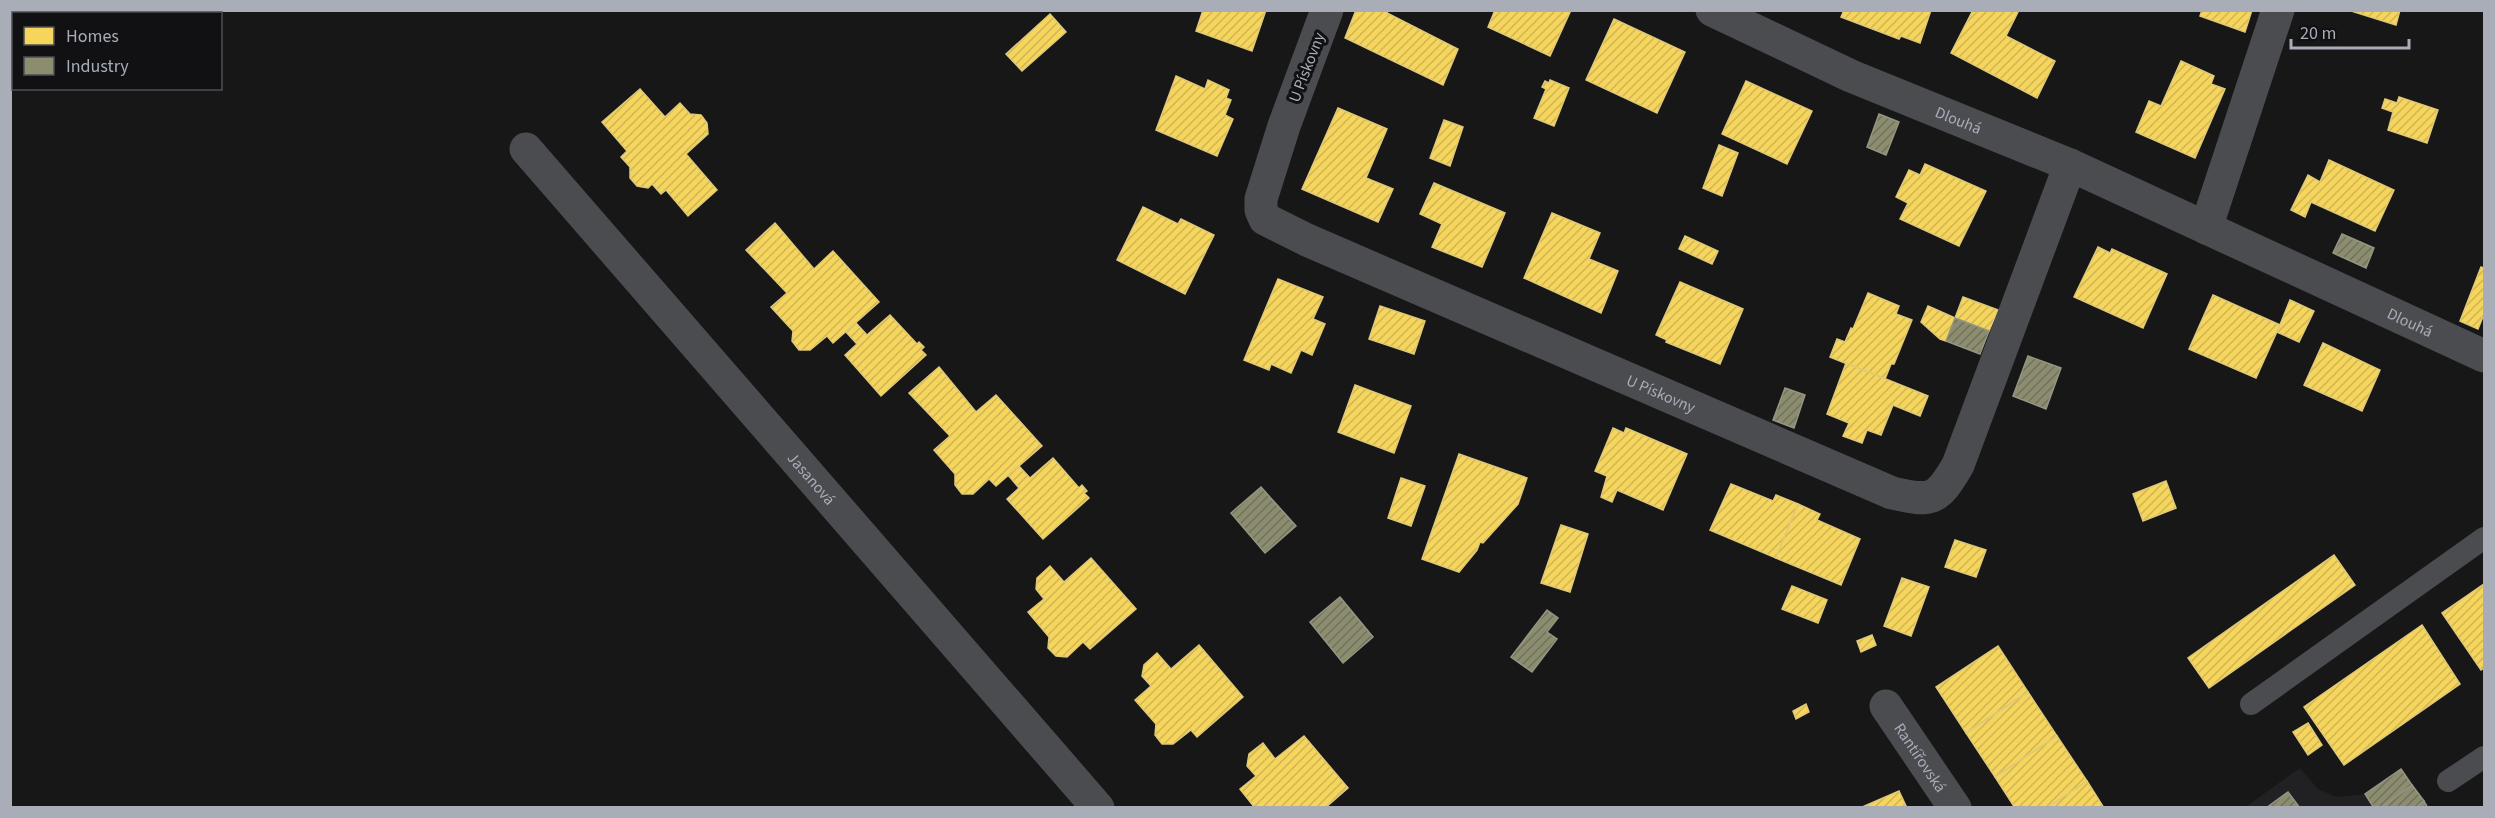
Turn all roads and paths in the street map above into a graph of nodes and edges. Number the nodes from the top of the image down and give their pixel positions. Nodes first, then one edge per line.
1 (1327, 10) edge
2 (1712, 10) edge
3 (2278, 10) edge
4 (526, 149) dead end
5 (2070, 165) junction
6 (2206, 228) junction
7 (2484, 356) edge
8 (2484, 538) edge
9 (2251, 704) dead end
10 (1886, 706) dead end
11 (2484, 757) edge
12 (2448, 781) dead end
13 (1098, 807) edge
14 (1955, 807) edge

1 - 5 street, U Pískovny
2 - 5 street, Dlouhá
3 - 6 street
4 - 13 street, Jasanová
5 - 6 street, Dlouhá
6 - 7 street, Dlouhá
8 - 9 lane
10 - 14 street, Rantířovská
11 - 12 lane

